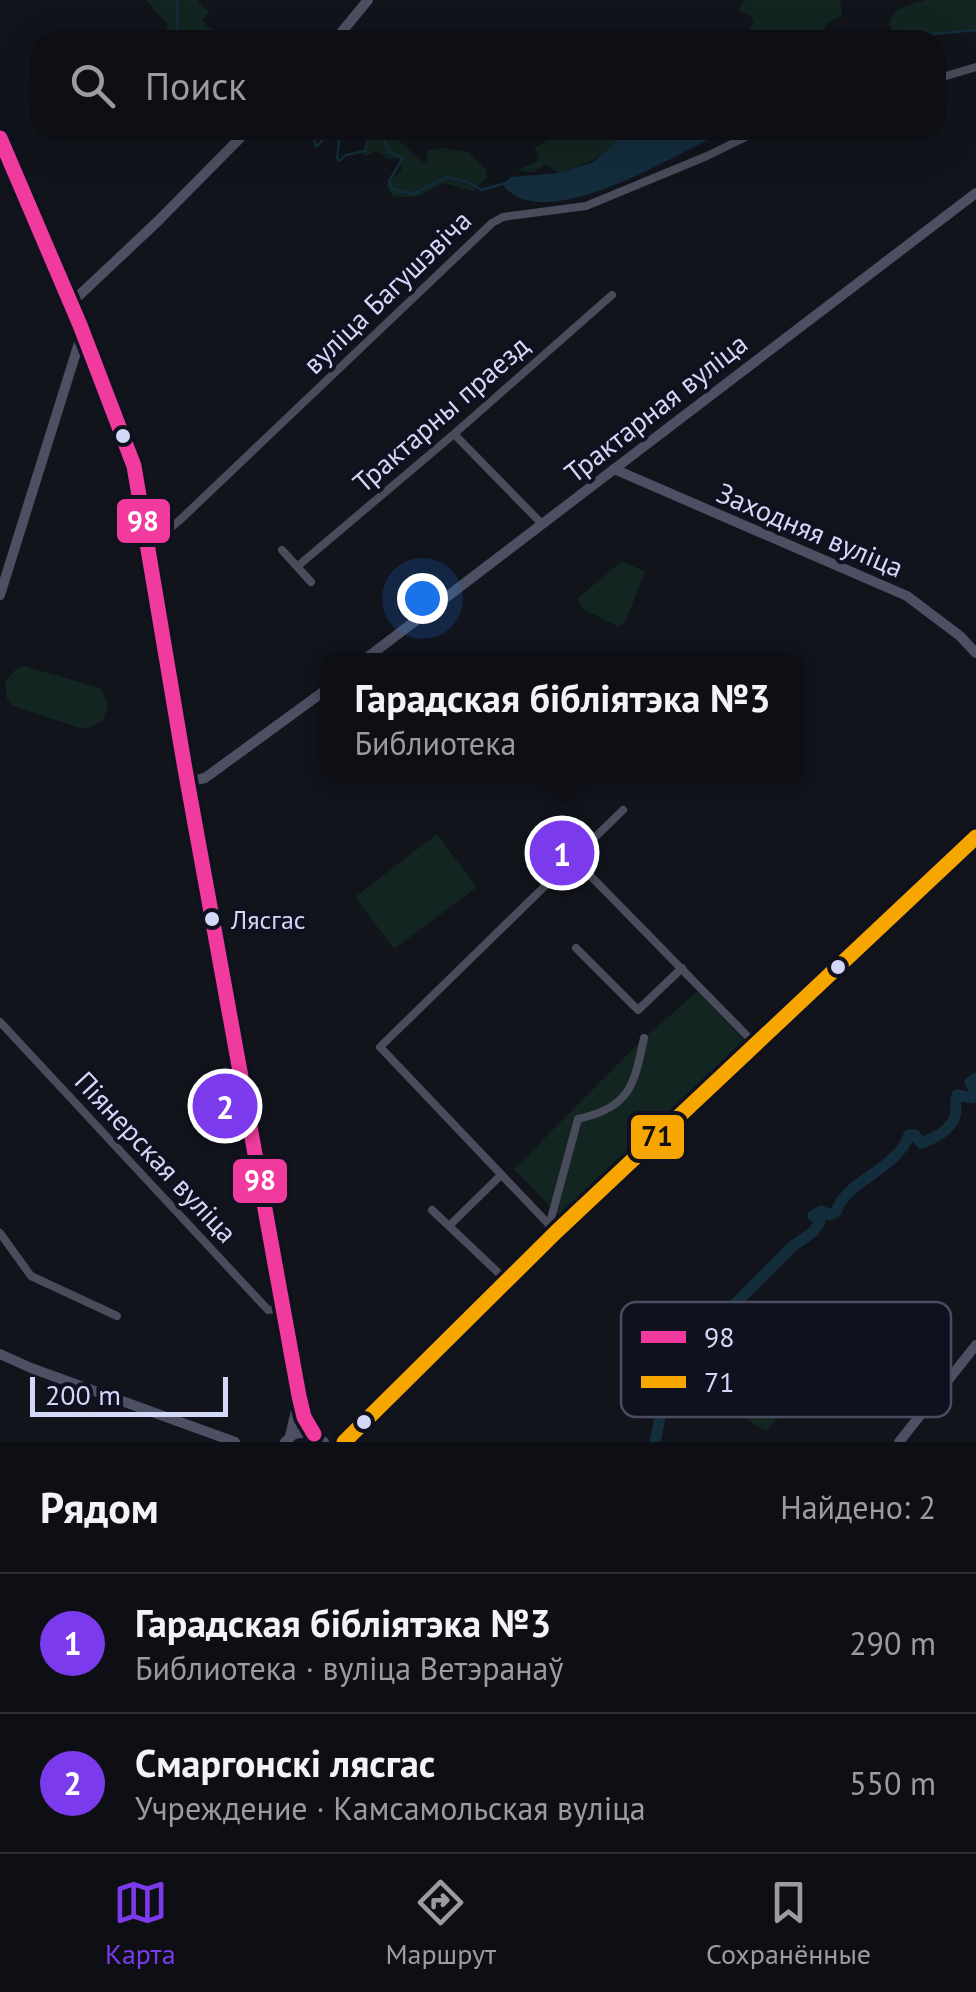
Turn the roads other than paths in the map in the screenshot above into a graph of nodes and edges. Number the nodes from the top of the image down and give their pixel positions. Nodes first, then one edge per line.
1 (368, 0) edge
2 (343, 30) edge
3 (976, 67) edge
4 (946, 76) edge
5 (0, 138) edge
6 (238, 140) edge
7 (737, 140) edge
8 (976, 192) edge
9 (612, 295) dead end
10 (71, 303) junction
11 (86, 340) junction
12 (454, 434) junction
13 (614, 469) junction
14 (542, 524) junction
15 (146, 548) junction
16 (282, 550) dead end
17 (299, 565) junction
18 (311, 582) dead end
19 (0, 595) edge
20 (373, 653) edge
21 (976, 653) edge
22 (320, 693) edge
23 (187, 782) junction
24 (623, 810) dead end
25 (975, 841) edge
26 (574, 858) junction
27 (576, 948) dead end
28 (682, 968) junction
29 (0, 1022) edge
30 (644, 1038) dead end
31 (757, 1046) junction
32 (501, 1175) junction
33 (432, 1210) dead end
34 (449, 1226) junction
35 (553, 1229) junction
36 (0, 1233) edge
37 (507, 1281) junction
38 (284, 1309) junction
39 (116, 1316) dead end
40 (976, 1345) edge
41 (0, 1354) edge
42 (951, 1376) edge
43 (299, 1396) junction
44 (919, 1417) edge
45 (356, 1428) junction
46 (318, 1437) edge
47 (286, 1440) edge
48 (235, 1442) edge
49 (344, 1442) edge
50 (899, 1442) edge

1 - 2 main road
3 - 4 street
5 - 10 main road
6 - 10 main road
7 - 15 street, вуліца Багушэвіча
8 - 13 main road, Трактарная вуліца
9 - 12 street, Трактарны праезд
10 - 11 main road
11 - 15 main road
11 - 19 main road
12 - 14 street
12 - 17 street, Трактарны праезд
13 - 14 main road, Трактарная вуліца
13 - 21 main road, Заходняя вуліца
14 - 20 main road, Трактарная вуліца
15 - 23 main road
16 - 17 street
17 - 18 street
22 - 23 main road
23 - 38 main road
24 - 26 street
25 - 31 main road
26 - 28 street
26 - 32 street
27 - 28 street
28 - 31 street
29 - 38 street, Піянерская вуліца
30 - 35 street
31 - 35 main road
32 - 34 street
32 - 35 street
33 - 34 street
34 - 37 street
35 - 37 main road
36 - 39 street
37 - 45 main road
38 - 43 main road
40 - 42 main road
41 - 48 main road
43 - 46 main road
43 - 47 main road
44 - 50 main road
45 - 46 main road
45 - 49 main road
46 - 47 main road

